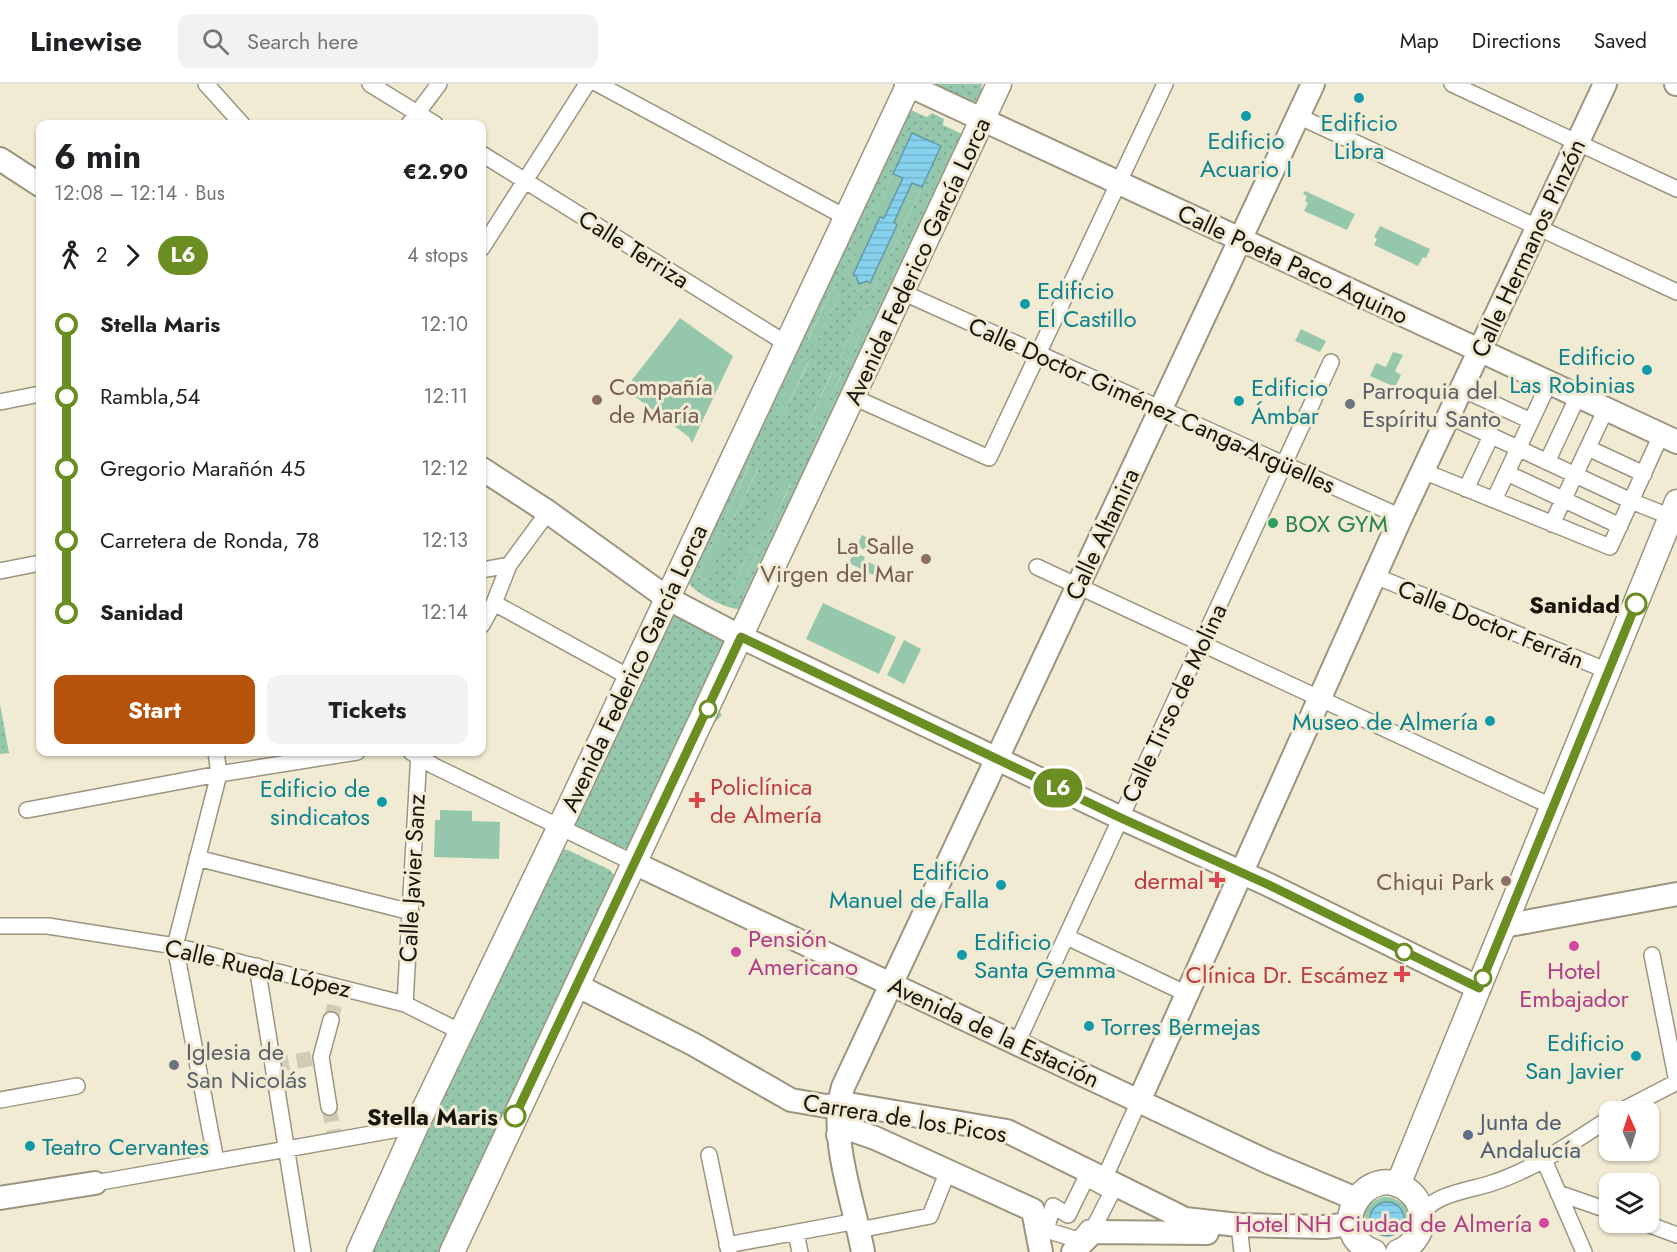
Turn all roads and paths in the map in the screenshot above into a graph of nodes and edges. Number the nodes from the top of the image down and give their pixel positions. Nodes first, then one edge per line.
1 (206, 84) edge
2 (370, 84) edge
3 (439, 84) edge
4 (587, 84) edge
5 (598, 84) edge
6 (999, 84) edge
7 (1165, 84) edge
8 (1313, 84) edge
9 (1452, 84) edge
10 (1605, 84) edge
11 (907, 87) edge
12 (1298, 116) junction
13 (413, 119) edge
14 (238, 120) edge
15 (981, 125) junction
16 (1578, 142) junction
17 (486, 157) edge
18 (0, 159) edge
19 (524, 181) junction
20 (36, 182) edge
21 (1118, 183) junction
22 (1677, 189) edge
23 (847, 218) junction
24 (1538, 228) junction
25 (1240, 240) junction
26 (486, 242) edge
27 (902, 292) junction
28 (1677, 292) edge
29 (787, 344) junction
30 (1480, 351) junction
31 (1038, 353) junction
32 (1331, 362) dead end
33 (1549, 383) junction
34 (1462, 389) junction
35 (36, 395) edge
36 (1578, 396) junction
37 (853, 397) junction
38 (0, 402) edge
39 (1161, 409) junction
40 (1606, 409) junction
41 (1449, 416) junction
42 (1531, 421) junction
43 (1491, 436) junction
44 (1669, 439) edge
45 (1588, 448) junction
46 (1518, 449) junction
47 (1547, 462) junction
48 (1284, 464) junction
49 (1423, 471) junction
50 (486, 473) edge
51 (1644, 474) junction
52 (1506, 475) junction
53 (1575, 475) junction
54 (1466, 489) junction
55 (1564, 499) junction
56 (1494, 500) junction
57 (1631, 501) junction
58 (1674, 510) edge
59 (548, 512) junction
60 (1401, 517) junction
61 (1552, 524) junction
62 (1620, 526) junction
63 (36, 564) edge
64 (509, 565) junction
65 (1037, 567) dead end
66 (486, 569) edge
67 (0, 571) edge
68 (1375, 576) junction
69 (1078, 586) junction
70 (667, 598) junction
71 (494, 603) junction
72 (486, 618) edge
73 (741, 637) junction
74 (1201, 643) junction
75 (1608, 671) junction
76 (629, 677) junction
77 (1320, 699) junction
78 (217, 756) edge
79 (332, 756) edge
80 (416, 756) edge
81 (420, 756) edge
82 (997, 759) junction
83 (434, 766) junction
84 (219, 774) junction
85 (416, 784) junction
86 (1553, 807) junction
87 (27, 810) dead end
88 (1121, 818) junction
89 (559, 827) junction
90 (197, 858) junction
91 (634, 863) junction
92 (1242, 873) junction
93 (1677, 894) edge
94 (411, 912) junction
95 (0, 926) edge
96 (1504, 926) junction
97 (1066, 937) junction
98 (175, 946) junction
99 (1652, 955) dead end
100 (257, 966) junction
101 (892, 984) junction
102 (576, 985) junction
103 (1479, 988) junction
104 (1187, 994) junction
105 (405, 1004) junction
106 (331, 1020) tunnel mouth
107 (461, 1032) junction
108 (1017, 1043) junction
109 (1677, 1082) edge
110 (77, 1086) dead end
111 (0, 1100) edge
112 (1139, 1101) junction
113 (1640, 1101) edge
114 (838, 1104) junction
115 (329, 1107) tunnel mouth
116 (877, 1109) junction
117 (1599, 1125) edge
118 (416, 1126) junction
119 (838, 1135) junction
120 (875, 1138) junction
121 (286, 1149) junction
122 (709, 1155) dead end
123 (1544, 1160) junction
124 (216, 1161) junction
125 (1109, 1168) dead end
126 (948, 1171) junction
127 (95, 1183) joint
128 (1398, 1185) junction
129 (1112, 1192) joint
130 (1558, 1193) junction
131 (0, 1198) edge
132 (1356, 1199) junction
133 (1599, 1207) edge
134 (1422, 1217) junction
135 (1351, 1224) junction
136 (1659, 1228) edge
137 (796, 1233) junction
138 (860, 1234) edge
139 (1677, 1235) edge
140 (1240, 1237) edge
141 (728, 1249) edge
142 (303, 1252) edge
143 (359, 1252) edge
144 (452, 1252) edge
145 (800, 1252) edge
146 (1041, 1252) edge
147 (1073, 1252) edge
148 (1374, 1252) edge
149 (1400, 1252) edge
150 (1584, 1252) edge

1 - 14 street
2 - 13 street
3 - 13 street
4 - 19 street
5 - 23 street
6 - 15 main road, Avenida Federico García Lorca
7 - 21 street
8 - 12 street, Calle Altamira
9 - 16 street
10 - 16 street, Calle Hermanos Pinzón
11 - 15 street, Calle Poeta Paco Aquino
11 - 23 main road, Avenida Federico García Lorca
12 - 24 street
12 - 25 street, Calle Altamira
15 - 21 street, Calle Poeta Paco Aquino
15 - 27 main road, Avenida Federico García Lorca
16 - 22 street
16 - 24 street, Calle Hermanos Pinzón
17 - 19 street, Calle Terriza
18 - 20 street
19 - 26 street
19 - 29 street, Calle Terriza
21 - 25 street, Calle Poeta Paco Aquino
21 - 31 street
23 - 29 main road, Avenida Federico García Lorca
24 - 28 street
24 - 30 street, Calle Hermanos Pinzón
25 - 30 street, Calle Poeta Paco Aquino
25 - 39 street, Calle Altamira
27 - 31 street, Calle Doctor Giménez Canga-Argüelles
27 - 37 main road, Avenida Federico García Lorca
29 - 70 main road, Avenida Federico García Lorca
30 - 33 street, Calle Poeta Paco Aquino
30 - 34 street, Calle Hermanos Pinzón
31 - 37 street
31 - 39 street, Calle Doctor Giménez Canga-Argüelles
32 - 48 street, Calle Tirso de Molina
33 - 36 street, Calle Poeta Paco Aquino
33 - 42 street
34 - 41 street, Calle Hermanos Pinzón
34 - 42 street
35 - 38 street
36 - 40 street, Calle Poeta Paco Aquino
36 - 47 street
37 - 73 main road, Avenida Federico García Lorca
39 - 48 street, Calle Doctor Giménez Canga-Argüelles
39 - 69 street, Calle Altamira
40 - 44 street, Calle Poeta Paco Aquino
40 - 45 street
41 - 43 street
41 - 49 street, Calle Hermanos Pinzón
42 - 46 street
43 - 46 street
43 - 54 street
44 - 51 street
45 - 51 street
45 - 53 street
46 - 47 street
46 - 52 street
47 - 53 street
48 - 60 street, Calle Doctor Giménez Canga-Argüelles
48 - 74 street, Calle Tirso de Molina
49 - 54 street
49 - 60 street, Calle Hermanos Pinzón
50 - 59 street
51 - 57 street
52 - 55 street
52 - 56 street
53 - 55 street
53 - 57 street
54 - 56 street
55 - 61 street
55 - 62 street
56 - 61 street
57 - 58 street
57 - 62 street
58 - 75 main road
59 - 64 street
59 - 70 street
60 - 68 street, Calle Hermanos Pinzón
61 - 62 street
63 - 67 street
64 - 66 street
64 - 71 street
65 - 69 street
68 - 75 street, Calle Doctor Ferrán
68 - 77 street, Calle Hermanos Pinzón
69 - 74 street
69 - 82 street, Calle Altamira
70 - 73 street
70 - 76 main road, Avenida Federico García Lorca
71 - 72 street
71 - 76 street
73 - 82 street
73 - 91 main road, Avenida Federico García Lorca
74 - 77 street
74 - 88 street, Calle Tirso de Molina
75 - 86 main road
76 - 89 main road, Avenida Federico García Lorca
77 - 86 street
77 - 92 street, Calle Hermanos Pinzón
78 - 84 street
79 - 84 street
80 - 85 street, Calle Javier Sanz
81 - 83 street
82 - 88 street
82 - 101 street, Calle Altamira
83 - 85 street
83 - 89 street
84 - 87 street
84 - 90 street
85 - 94 street, Calle Javier Sanz
86 - 96 main road
88 - 92 street
88 - 97 street, Calle Tirso de Molina
89 - 91 street
89 - 107 main road, Avenida Federico García Lorca
90 - 94 street
90 - 98 street
91 - 101 street, Avenida de la Estación
91 - 102 main road, Avenida Federico García Lorca
92 - 103 street
92 - 104 street, Calle Hermanos Pinzón
93 - 96 street
94 - 105 street, Calle Javier Sanz
95 - 98 street, Calle Rueda López
96 - 103 main road
97 - 104 street
97 - 108 street, Calle Tirso de Molina
98 - 100 street, Calle Rueda López
98 - 124 street
99 - 109 street
100 - 105 street, Calle Rueda López
100 - 121 street
101 - 108 street, Avenida de la Estación
101 - 114 street, Calle Altamira
102 - 114 street, Carrera de los Picos
102 - 144 main road, Avenida Federico García Lorca
103 - 128 main road
104 - 112 street, Calle Hermanos Pinzón
105 - 107 street, Calle Rueda López
106 - 115 street
107 - 118 main road, Avenida Federico García Lorca
108 - 112 street, Avenida de la Estación
109 - 113 street
110 - 111 street
112 - 125 street
112 - 132 street, Avenida de la Estación
114 - 116 street, Carrera de los Picos
114 - 119 street
116 - 120 street
116 - 140 street, Carrera de los Picos
117 - 123 street
118 - 121 street
118 - 143 main road, Avenida Federico García Lorca
119 - 120 street
119 - 138 street
120 - 126 street
121 - 124 street
121 - 142 street
122 - 141 street
123 - 130 street
123 - 134 street
124 - 127 street
126 - 138 street
126 - 146 street
127 - 131 street
128 - 132 main road
128 - 134 main road
129 - 129 street
130 - 133 street
130 - 150 street
132 - 135 main road
134 - 149 main road
135 - 140 street, Carrera de los Picos
135 - 148 main road
136 - 139 street
137 - 138 street
137 - 141 street
137 - 145 street
140 - 147 street

